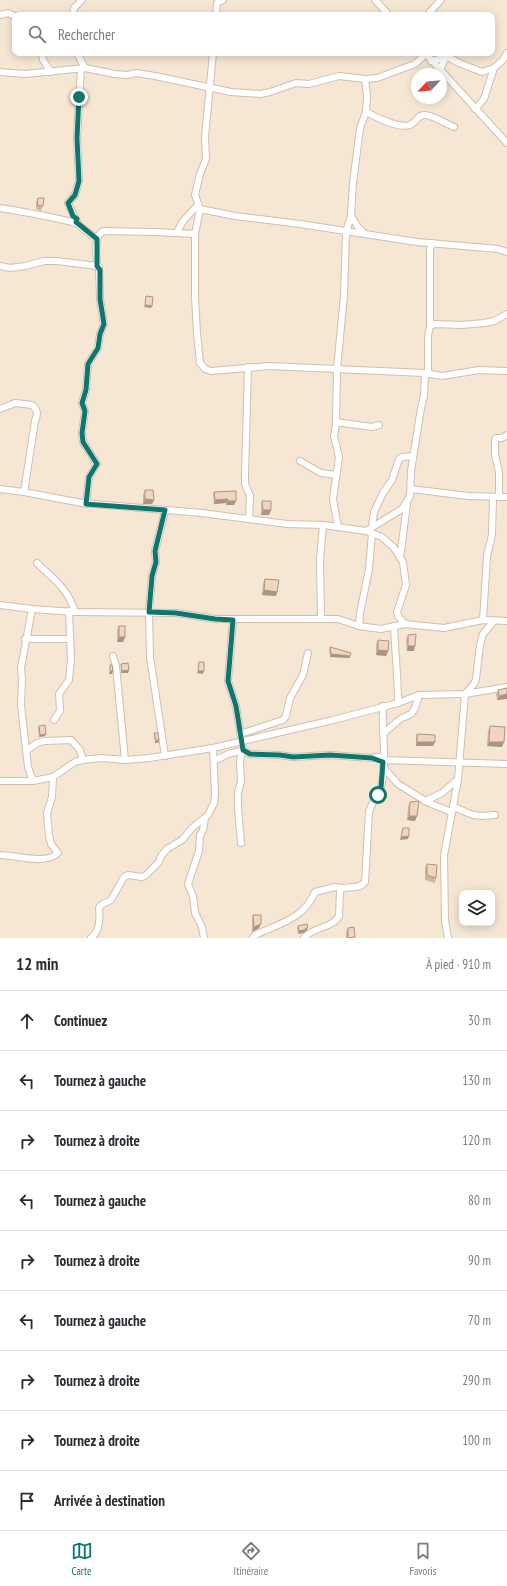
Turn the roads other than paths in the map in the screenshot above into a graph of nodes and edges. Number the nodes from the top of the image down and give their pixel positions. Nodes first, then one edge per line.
1 (82, 0) edge
2 (223, 0) edge
3 (375, 0) edge
4 (441, 0) edge
5 (74, 12) edge
6 (216, 12) edge
7 (386, 12) edge
8 (430, 12) edge
9 (0, 15) edge
10 (12, 15) edge
11 (507, 53) edge
12 (42, 56) edge
13 (76, 56) edge
14 (78, 56) edge
15 (212, 56) edge
16 (423, 56) edge
17 (427, 56) edge
18 (447, 56) edge
19 (449, 56) edge
20 (451, 56) edge
21 (431, 61) junction
22 (72, 68) junction
23 (83, 68) junction
24 (438, 68) edge
25 (441, 68) edge
26 (494, 68) junction
27 (0, 72) edge
28 (51, 72) junction
29 (447, 78) edge
30 (365, 79) junction
31 (209, 88) junction
32 (475, 109) junction
33 (366, 112) junction
34 (454, 127) dead end
35 (507, 143) edge
36 (198, 207) junction
37 (0, 208) edge
38 (351, 216) junction
39 (76, 222) junction
40 (177, 232) junction
41 (346, 232) junction
42 (195, 234) junction
43 (365, 234) junction
44 (97, 239) junction
45 (422, 242) junction
46 (433, 243) junction
47 (430, 249) junction
48 (507, 251) edge
49 (0, 266) edge
50 (97, 266) junction
51 (507, 314) edge
52 (430, 326) junction
53 (248, 367) junction
54 (337, 369) junction
55 (507, 371) edge
56 (428, 375) junction
57 (0, 409) edge
58 (336, 422) junction
59 (379, 425) dead end
60 (507, 435) edge
61 (413, 456) junction
62 (300, 461) dead end
63 (336, 475) junction
64 (411, 489) junction
65 (0, 491) edge
66 (24, 492) junction
67 (496, 497) junction
68 (507, 497) edge
69 (86, 504) junction
70 (406, 504) junction
71 (165, 510) junction
72 (249, 519) junction
73 (323, 525) junction
74 (338, 527) junction
75 (370, 530) junction
76 (400, 558) junction
77 (37, 563) dead end
78 (0, 605) edge
79 (32, 609) junction
80 (72, 612) junction
81 (149, 612) junction
82 (321, 619) junction
83 (233, 620) junction
84 (482, 620) junction
85 (495, 620) junction
86 (507, 621) edge
87 (405, 624) junction
88 (359, 626) junction
89 (394, 626) junction
90 (26, 639) junction
91 (70, 639) junction
92 (308, 653) dead end
93 (113, 656) dead end
94 (507, 687) edge
95 (465, 694) junction
96 (419, 695) junction
97 (398, 703) junction
98 (383, 706) junction
99 (54, 720) dead end
100 (384, 733) junction
101 (240, 734) junction
102 (241, 742) junction
103 (213, 748) junction
104 (243, 750) junction
105 (26, 751) junction
106 (165, 756) junction
107 (83, 760) junction
108 (125, 760) junction
109 (214, 760) junction
110 (383, 761) junction
111 (460, 763) junction
112 (507, 764) edge
113 (53, 778) junction
114 (458, 779) junction
115 (0, 781) edge
116 (33, 781) junction
117 (425, 801) junction
118 (452, 810) junction
119 (495, 815) dead end
120 (205, 818) junction
121 (241, 844) dead end
122 (0, 855) edge
123 (343, 888) junction
124 (91, 938) edge
125 (204, 938) edge
126 (253, 938) edge
127 (304, 938) edge
128 (448, 938) edge

1 - 5 street
2 - 6 street
3 - 7 street
4 - 8 street
9 - 10 street
11 - 26 street
12 - 28 street
13 - 22 street
14 - 23 street
15 - 31 street
16 - 30 street
17 - 21 street
18 - 21 street
19 - 25 street
20 - 26 street
21 - 24 street
22 - 23 street
22 - 28 street
23 - 31 street
23 - 39 street
26 - 32 street
27 - 28 street
29 - 32 street
30 - 31 street
30 - 33 street
31 - 36 street
32 - 35 street
33 - 34 street
33 - 38 street
36 - 40 street
36 - 41 street
36 - 42 street
37 - 39 street
38 - 41 street
38 - 43 street
39 - 44 street
40 - 42 street
40 - 44 street
41 - 43 street
41 - 54 street
42 - 53 street
43 - 45 street
44 - 50 street
45 - 46 street
45 - 47 street
46 - 47 street
46 - 48 street
47 - 52 street
49 - 50 street
50 - 69 street
51 - 52 street
52 - 56 street
53 - 54 street
53 - 72 street
54 - 56 street
54 - 58 street
55 - 56 street
56 - 61 street
57 - 66 street
58 - 59 street
58 - 63 street
60 - 67 street
61 - 64 street
61 - 75 street
62 - 63 street
63 - 74 street
64 - 67 street
64 - 70 street
65 - 66 street
66 - 69 street
67 - 68 street
67 - 84 street
69 - 71 street
70 - 75 street
70 - 76 street
71 - 72 street
71 - 81 street
72 - 73 street
73 - 74 street
73 - 82 street
74 - 75 street
75 - 76 street
75 - 88 street
76 - 87 street
77 - 80 street
78 - 79 street
79 - 80 street
79 - 90 street
80 - 81 street
80 - 91 street
81 - 83 street
81 - 106 street
82 - 83 street
82 - 88 street
83 - 101 street
84 - 85 street
84 - 87 street
85 - 86 street
85 - 95 street
87 - 89 street
88 - 89 street
89 - 97 street
90 - 91 street
90 - 105 street
91 - 99 street
92 - 101 street
93 - 108 street
94 - 95 street
95 - 96 street
95 - 111 street
96 - 97 street
96 - 100 street
97 - 98 street
98 - 100 street
98 - 102 street
100 - 110 street
101 - 102 street
102 - 103 street
102 - 104 street
103 - 106 street
103 - 109 street
104 - 109 street
104 - 110 street
104 - 121 street
105 - 107 street
105 - 116 street
106 - 108 street
107 - 108 street
107 - 113 street
109 - 120 street
110 - 111 street
110 - 117 street
110 - 123 street
111 - 112 street
111 - 114 street
113 - 116 street
113 - 122 street
114 - 117 street
114 - 118 street
115 - 116 street
117 - 118 street
118 - 119 street
118 - 128 street
120 - 124 street
120 - 125 street
123 - 126 street
123 - 127 street

